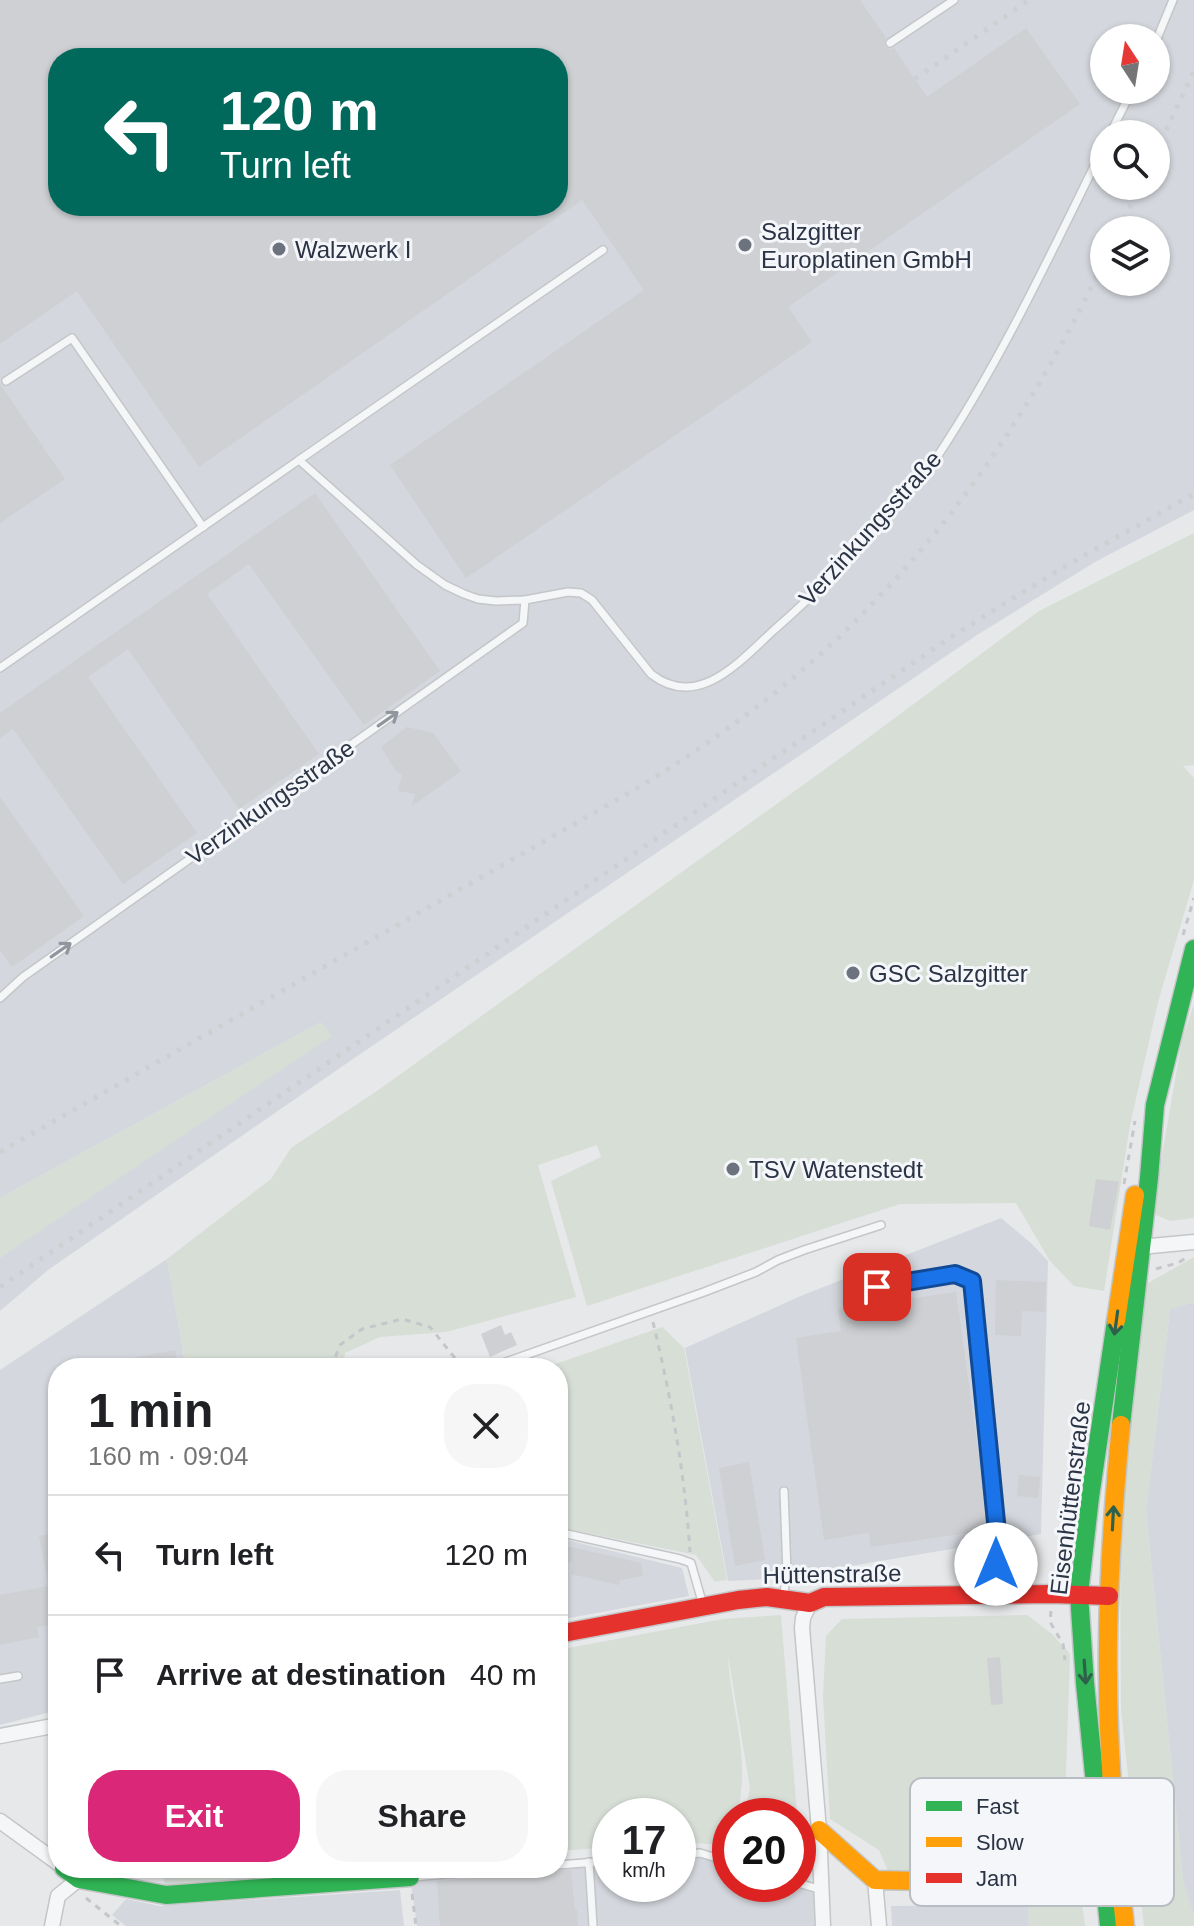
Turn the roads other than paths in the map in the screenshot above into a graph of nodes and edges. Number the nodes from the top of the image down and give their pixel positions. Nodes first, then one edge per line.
1 (954, 0) edge
2 (1173, 0) edge
3 (1164, 24) edge
4 (890, 43) dead end
5 (1090, 175) edge
6 (603, 250) dead end
7 (6, 381) dead end
8 (299, 460) junction
9 (203, 527) junction
10 (525, 600) junction
11 (0, 668) edge
12 (1194, 949) edge
13 (0, 998) edge
14 (881, 1225) dead end
15 (1194, 1242) edge
16 (1134, 1246) junction
17 (852, 1292) dead end
18 (517, 1358) edge
19 (784, 1491) dead end
20 (568, 1534) edge
21 (1079, 1594) junction
22 (995, 1595) junction
23 (1109, 1596) junction
24 (783, 1600) junction
25 (810, 1603) junction
26 (704, 1607) junction
27 (568, 1632) edge
28 (18, 1676) dead end
29 (0, 1679) edge
30 (48, 1727) edge
31 (0, 1736) edge
32 (1098, 1778) edge
33 (1110, 1778) edge
34 (0, 1821) edge
35 (819, 1830) junction
36 (48, 1856) edge
37 (589, 1862) junction
38 (592, 1862) edge
39 (568, 1864) edge
40 (70, 1878) edge
41 (76, 1878) edge
42 (396, 1878) edge
43 (875, 1880) junction
44 (910, 1881) edge
45 (816, 1888) edge
46 (822, 1890) junction
47 (1110, 1906) edge
48 (1119, 1906) edge
49 (52, 1926) edge
50 (593, 1926) edge
51 (823, 1926) edge
52 (879, 1926) edge
53 (1109, 1926) edge
54 (1125, 1926) edge

1 - 4 lane
2 - 3 lane
5 - 10 lane, Verzinkungsstraße
6 - 8 lane
7 - 9 lane
8 - 9 lane
8 - 10 lane, Verzinkungsstraße
9 - 11 lane
13 -> 10 lane, Verzinkungsstraße
12 - 16 street, Eisenhüttenstraße
14 - 18 lane
15 - 16 street
16 -> 21 street, Eisenhüttenstraße
23 -> 16 street, Eisenhüttenstraße
17 - 22 lane
19 - 24 lane
20 - 26 lane
21 - 22 street, Hüttenstraße
21 - 23 street, Hüttenstraße
21 -> 32 street, Eisenhüttenstraße
22 - 25 street, Hüttenstraße
23 - 33 street, Eisenhüttenstraße
24 - 25 street, Hüttenstraße
24 - 26 street, Hüttenstraße
25 - 35 street
26 - 27 street, Hüttenstraße
28 - 29 lane
30 - 31 street
34 - 36 street
35 - 43 street
35 - 46 street
37 - 38 lane
37 - 39 lane
37 - 50 lane
40 - 49 street
41 - 42 street
43 - 44 street
43 - 52 street
45 - 46 lane
46 - 51 street
47 - 53 street, Eisenhüttenstraße
48 - 54 street, Eisenhüttenstraße

